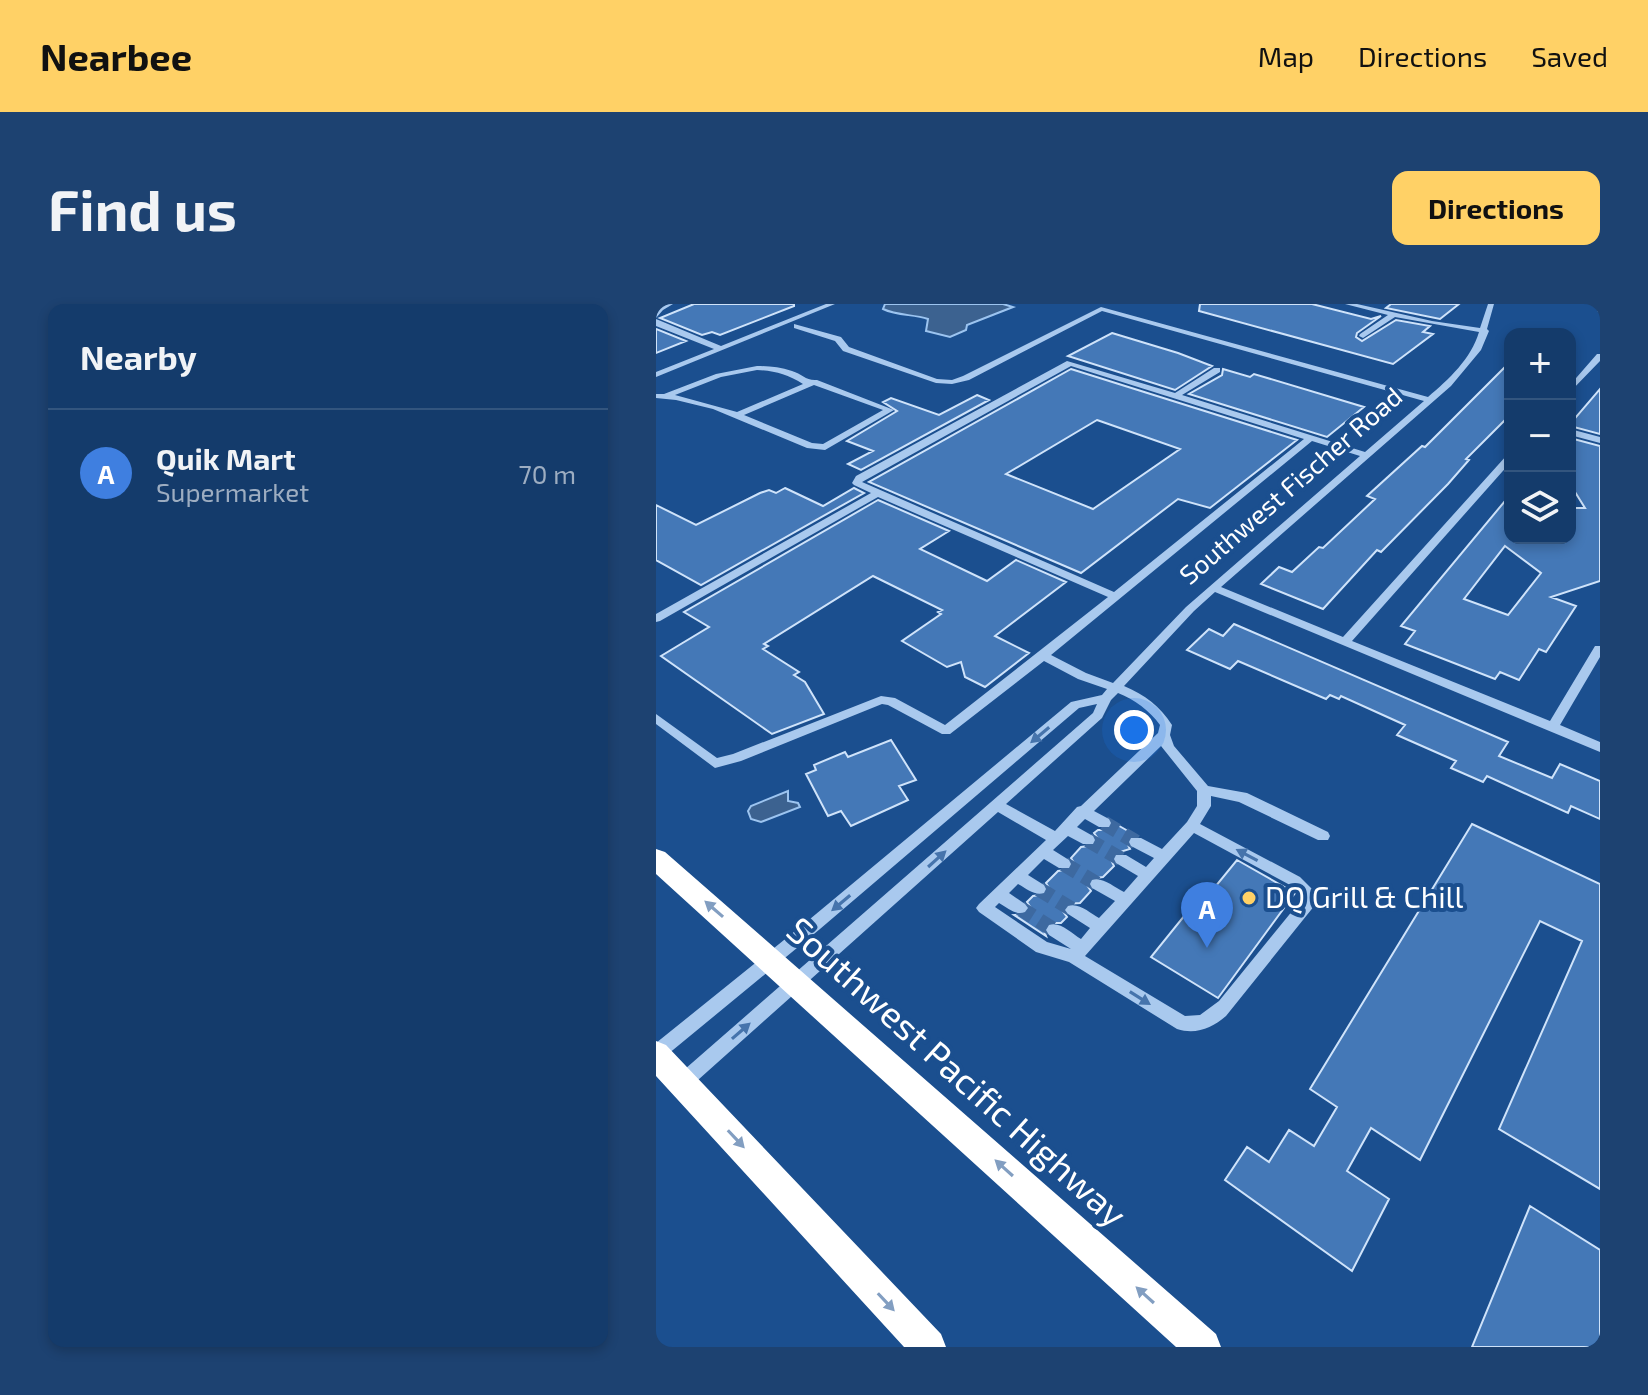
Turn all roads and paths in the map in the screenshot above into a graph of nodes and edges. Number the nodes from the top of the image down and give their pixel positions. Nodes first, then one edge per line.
1 (670, 304) edge
2 (832, 304) edge
3 (1348, 304) edge
4 (1491, 304) edge
5 (1597, 304) edge
6 (1102, 306) edge
7 (1600, 311) edge
8 (1393, 315) junction
9 (656, 318) edge
10 (797, 326) dead end
11 (1485, 331) junction
12 (1363, 336) dead end
13 (721, 349) junction
14 (1600, 356) edge
15 (1596, 366) edge
16 (1217, 370) dead end
17 (656, 375) edge
18 (807, 383) junction
19 (1576, 384) edge
20 (1177, 395) junction
21 (656, 396) edge
22 (667, 396) junction
23 (1429, 400) junction
24 (735, 416) junction
25 (1576, 434) edge
26 (1310, 438) junction
27 (1600, 440) edge
28 (1365, 455) junction
29 (1504, 464) edge
30 (878, 493) junction
31 (1214, 588) junction
32 (1114, 596) junction
33 (656, 619) edge
34 (1345, 642) junction
35 (1599, 649) edge
36 (1043, 656) junction
37 (1117, 685) junction
38 (1106, 698) junction
39 (656, 718) edge
40 (1552, 728) junction
41 (1164, 735) junction
42 (1600, 747) edge
43 (1204, 790) junction
44 (997, 805) junction
45 (1082, 811) junction
46 (1104, 823) tunnel mouth
47 (1192, 826) junction
48 (1061, 833) junction
49 (1323, 836) dead end
50 (1088, 840) tunnel mouth
51 (1136, 842) tunnel mouth
52 (1042, 851) junction
53 (1164, 857) junction
54 (656, 859) edge
55 (1121, 859) tunnel mouth
56 (1064, 864) tunnel mouth
57 (1148, 875) junction
58 (1017, 876) junction
59 (1097, 884) tunnel mouth
60 (1039, 889) tunnel mouth
61 (998, 894) junction
62 (1125, 900) junction
63 (1020, 908) tunnel mouth
64 (1073, 910) tunnel mouth
65 (1101, 927) junction
66 (1054, 930) tunnel mouth
67 (1078, 952) junction
68 (772, 960) junction
69 (797, 982) junction
70 (656, 1054) edge
71 (683, 1082) junction
72 (928, 1347) edge
73 (1203, 1347) edge

1 - 9 street
2 - 13 street
3 - 8 street
4 - 11 street, Southwest Fischer Road
5 - 7 street
6 - 10 street
6 - 23 street
8 - 11 street
8 - 12 street
9 - 13 street
11 - 23 street, Southwest Fischer Road
13 - 17 street
14 - 15 street
15 - 19 street
16 - 20 street
18 - 22 street
18 - 24 street
18 - 24 street
20 - 26 street
20 - 30 street
21 - 22 street
22 - 24 street
23 - 28 street, Southwest Fischer Road
25 - 27 street
26 - 28 street
26 - 32 street
28 - 31 street, Southwest Fischer Road
29 - 34 street
30 - 32 street
30 - 33 street
31 - 34 street
31 - 37 street, Southwest Fischer Road
32 - 36 street
34 - 40 street
35 - 40 street
36 - 37 street
36 - 39 street
37 - 38 street, Southwest Fischer Road
37 - 41 street
38 - 44 street, Southwest Fischer Road
38 -> 68 street
40 - 42 street
41 - 43 street
41 - 45 street
43 - 47 street
43 - 49 street
44 - 48 street
69 -> 44 street, Southwest Fischer Road
45 - 46 street
45 - 48 street
47 - 53 street
67 -> 47 street
48 - 50 street
48 - 52 street
51 - 53 street
52 - 56 street
52 - 58 street
53 - 57 street
68 -> 54 highway, Southwest Pacific Highway
55 - 57 street
57 - 62 street
58 - 60 street
58 - 61 street
59 - 62 street
61 - 63 street
61 - 67 street
62 - 65 street
64 - 65 street
65 - 67 street
66 - 67 street
68 - 69 highway, Southwest Pacific Highway
68 - 70 street
71 -> 69 street, Southwest Fischer Road
73 -> 69 highway, Southwest Pacific Highway
70 - 71 highway
71 -> 72 highway

